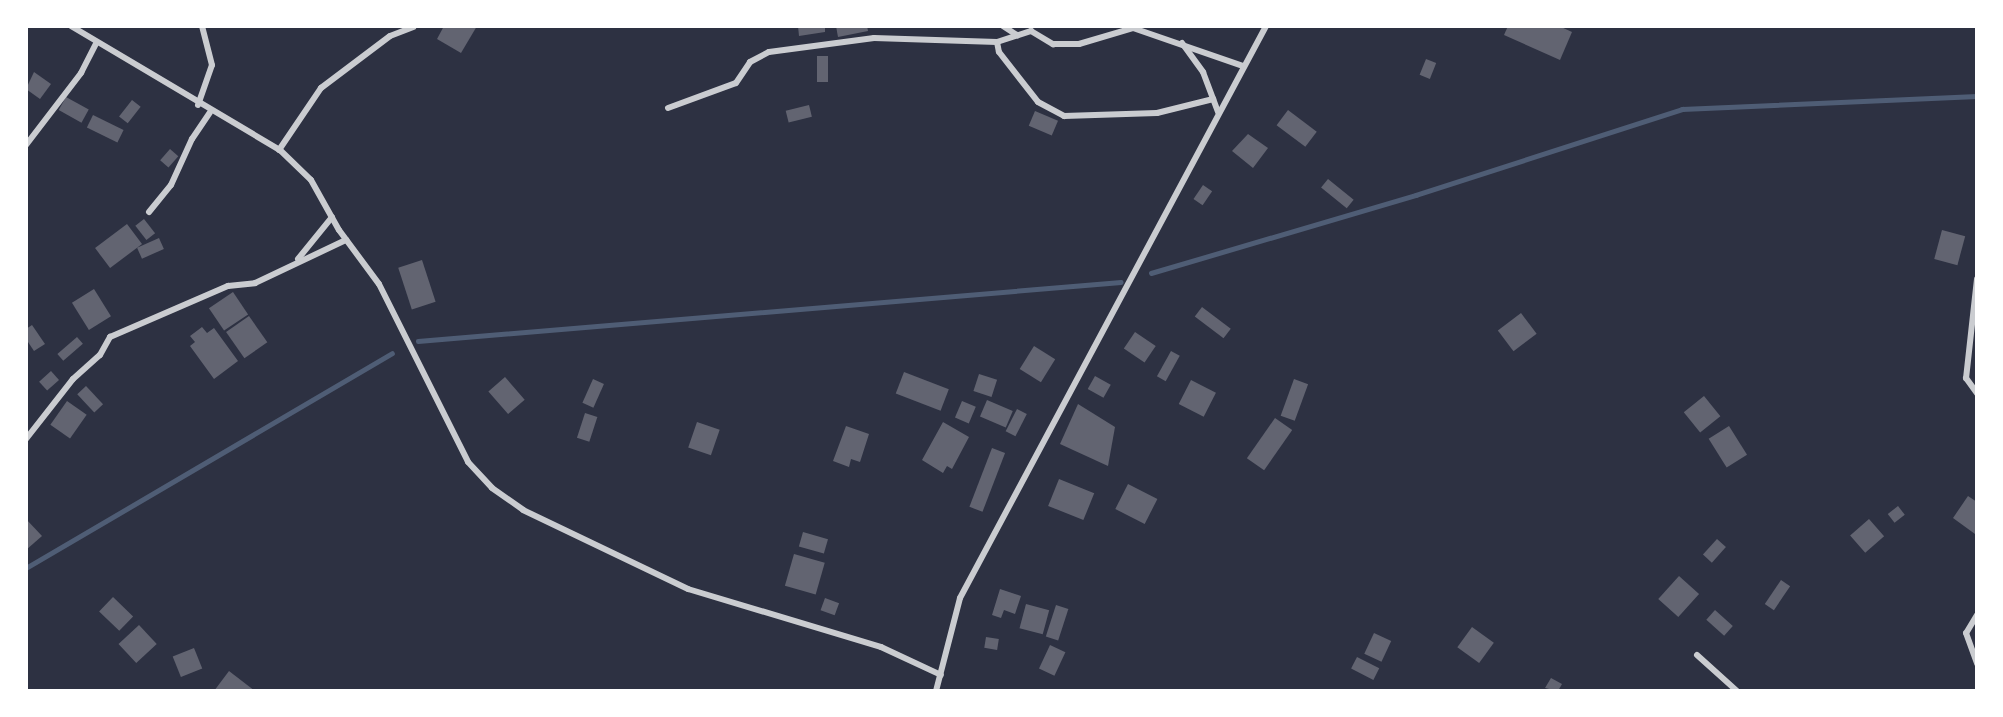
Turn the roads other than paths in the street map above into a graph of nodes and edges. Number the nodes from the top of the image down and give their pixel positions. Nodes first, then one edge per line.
1 (71, 26) edge
2 (202, 26) edge
3 (1003, 26) edge
4 (1266, 26) edge
5 (413, 27) edge
6 (1017, 35) junction
7 (997, 42) junction
8 (1182, 43) junction
9 (96, 44) junction
10 (1243, 66) junction
11 (1213, 99) junction
12 (198, 105) junction
13 (668, 108) dead end
14 (210, 112) junction
15 (1218, 113) junction
16 (26, 145) edge
17 (279, 150) junction
18 (149, 212) dead end
19 (332, 217) junction
20 (346, 240) junction
21 (295, 263) junction
22 (1977, 279) edge
23 (1977, 393) edge
24 (26, 439) edge
25 (1977, 615) edge
26 (1697, 655) dead end
27 (1977, 664) edge
28 (941, 676) junction
29 (936, 691) edge
30 (1737, 691) edge

1 - 9 street
2 - 12 street
3 - 6 street
4 - 10 street
5 - 17 street
6 - 7 street
6 - 8 street
7 - 11 street
7 - 13 street
8 - 10 street
8 - 11 street
9 - 12 street
9 - 16 street
10 - 15 street
11 - 15 street
12 - 14 street
14 - 17 street
14 - 18 street
15 - 28 street
17 - 19 street
19 - 20 street
19 - 21 street
20 - 21 street
20 - 28 street
21 - 24 street
22 - 23 street
25 - 27 street
26 - 30 street
28 - 29 street

